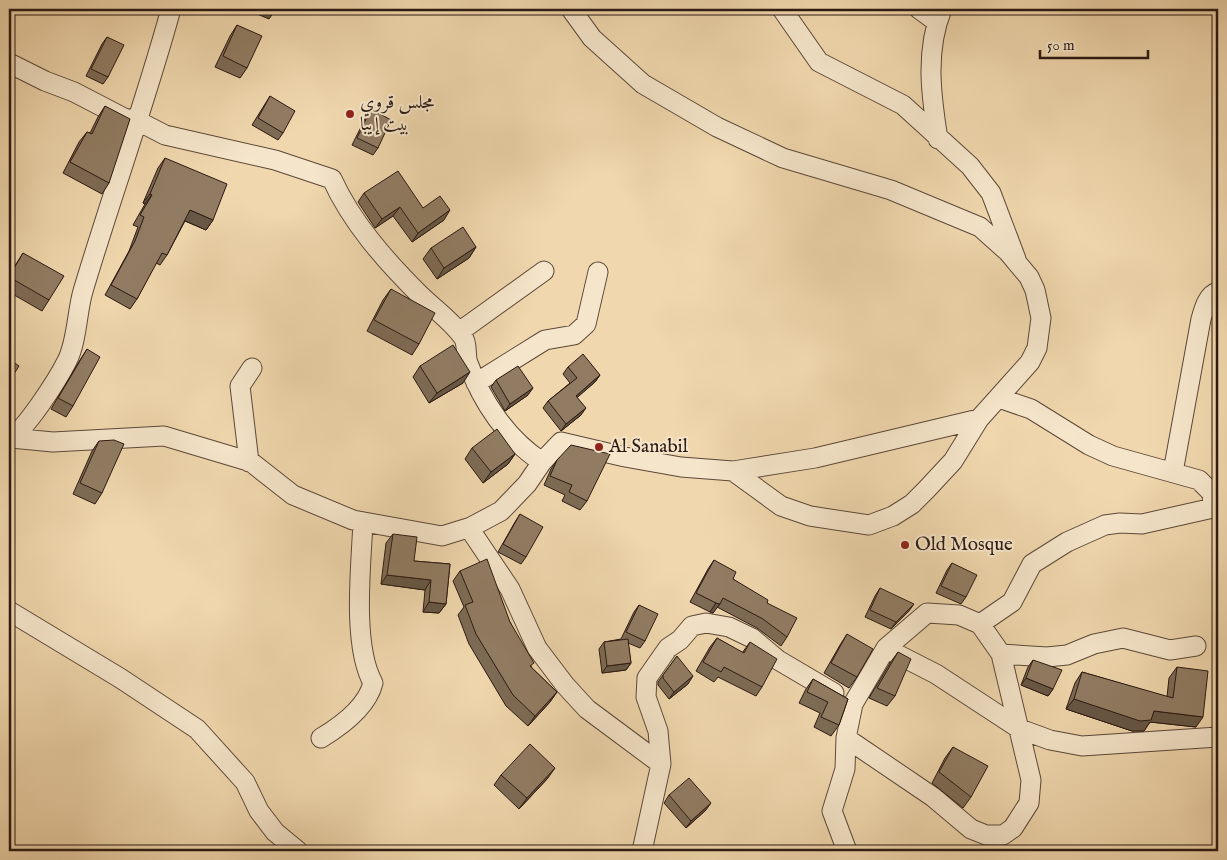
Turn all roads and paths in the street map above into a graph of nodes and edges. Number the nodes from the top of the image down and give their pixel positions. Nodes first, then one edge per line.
1 (170, 9) edge
2 (571, 9) edge
3 (782, 9) edge
4 (918, 9) edge
5 (940, 16) edge
6 (9, 63) edge
7 (136, 120) junction
8 (938, 139) junction
9 (1017, 263) junction
10 (544, 271) dead end
11 (598, 272) dead end
12 (1218, 292) edge
13 (459, 332) junction
14 (252, 368) dead end
15 (476, 383) junction
16 (999, 398) junction
17 (979, 419) junction
18 (10, 439) edge
19 (249, 462) junction
20 (542, 462) junction
21 (733, 471) junction
22 (1173, 472) junction
23 (363, 522) junction
24 (470, 528) junction
25 (9, 611) edge
26 (980, 624) junction
27 (1196, 646) dead end
28 (886, 648) junction
29 (1001, 654) junction
30 (853, 704) junction
31 (1020, 729) junction
32 (1218, 737) edge
33 (321, 738) dead end
34 (846, 738) junction
35 (660, 764) junction
36 (298, 851) edge
37 (642, 851) edge
38 (847, 851) edge

1 - 7 street
2 - 9 street
3 - 8 street
4 - 5 street
5 - 8 street
6 - 7 street
7 - 13 street
7 - 18 street
8 - 9 street
9 - 16 street
10 - 13 street
11 - 15 street
12 - 22 street
13 - 15 street
14 - 19 street
15 - 20 street
16 - 17 street
16 - 22 street
17 - 21 street
17 - 21 street
18 - 19 street
19 - 23 street
20 - 21 street
20 - 24 street
22 - 26 street
23 - 24 street
23 - 33 street
24 - 35 street
25 - 36 street
26 - 28 street
26 - 29 street
27 - 29 street
28 - 30 street
28 - 31 street
29 - 31 street
30 - 34 street
30 - 35 street
31 - 32 street
31 - 34 street
34 - 38 street
35 - 37 street

